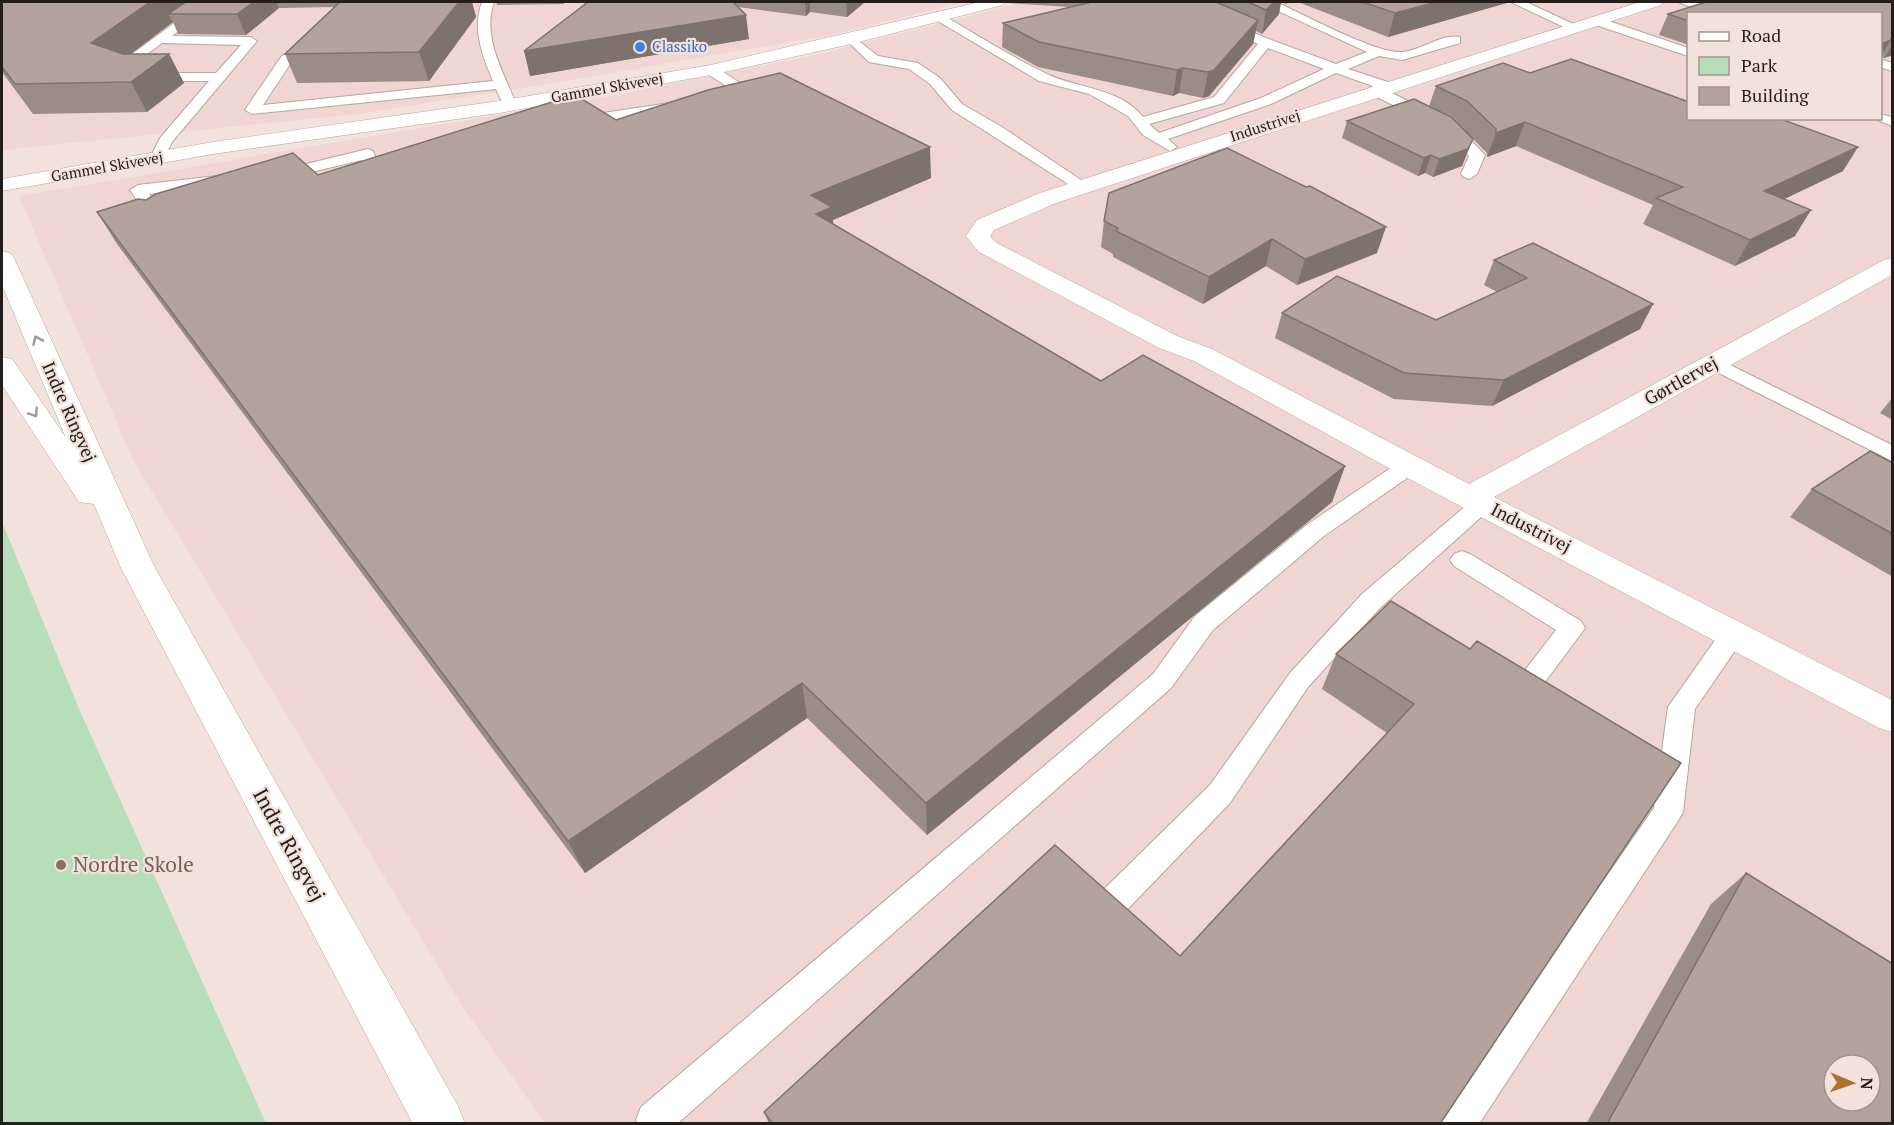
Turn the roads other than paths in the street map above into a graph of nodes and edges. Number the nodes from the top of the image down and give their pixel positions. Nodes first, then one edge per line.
1 (210, 2) edge
2 (488, 2) edge
3 (997, 2) edge
4 (1186, 2) edge
5 (1267, 2) edge
6 (1517, 2) edge
7 (1651, 2) edge
8 (1684, 2) edge
9 (1219, 8) edge
10 (1200, 12) junction
11 (1716, 12) edge
12 (937, 17) junction
13 (1597, 21) junction
14 (1576, 28) junction
15 (319, 32) edge
16 (160, 39) junction
17 (851, 39) junction
18 (1456, 40) dead end
19 (1266, 43) junction
20 (1687, 51) edge
21 (1378, 52) junction
22 (1338, 69) junction
23 (711, 70) junction
24 (220, 77) junction
25 (502, 84) junction
26 (1380, 88) junction
27 (720, 100) edge
28 (697, 103) edge
29 (510, 105) junction
30 (1140, 122) junction
31 (557, 126) edge
32 (363, 127) junction
33 (1157, 138) junction
34 (368, 154) junction
35 (1179, 154) junction
36 (159, 155) junction
37 (406, 160) edge
38 (2, 171) edge
39 (1468, 174) dead end
40 (266, 176) edge
41 (231, 180) edge
42 (2, 185) edge
43 (1082, 186) junction
44 (164, 226) edge
45 (2, 258) edge
46 (1893, 264) edge
47 (1714, 363) junction
48 (2, 365) edge
49 (1893, 454) edge
50 (1409, 465) junction
51 (1476, 500) junction
52 (1462, 560) dead end
53 (138, 566) junction
54 (1734, 633) junction
55 (1492, 674) edge
56 (1893, 717) edge
57 (1110, 905) edge
58 (654, 1120) dead end
59 (440, 1124) edge
60 (1457, 1124) edge

1 - 16 lane
2 - 25 lane
3 - 12 street, Gammel Skivevej
4 - 10 lane
5 - 21 lane
6 - 14 lane
7 - 13 street, Industrivej
8 - 11 lane
9 - 10 lane
10 - 19 lane
12 - 17 street, Gammel Skivevej
12 - 30 lane
13 - 14 street, Industrivej
13 - 20 lane
14 - 26 street, Industrivej
15 - 25 lane
16 - 24 lane
16 - 24 lane
17 - 23 street, Gammel Skivevej
17 - 43 lane
18 - 21 lane
19 - 22 lane
19 - 30 lane
21 - 22 lane
22 - 26 lane
22 - 33 lane
23 - 27 lane
23 - 29 street, Gammel Skivevej
24 - 36 lane
25 - 29 lane
26 - 35 street, Industrivej
26 - 39 lane
28 - 31 lane
29 - 32 street, Gammel Skivevej
30 - 33 lane
32 - 34 lane
32 - 36 street, Gammel Skivevej
33 - 35 lane
34 - 37 lane
34 - 40 lane
35 - 43 street, Industrivej
36 - 38 street, Gammel Skivevej
36 - 42 street, Gammel Skivevej
41 - 44 lane
43 - 50 street, Industrivej
53 -> 45 street, Indre Ringvej
46 - 47 street, Gørtlervej
47 - 49 lane
47 - 51 street, Gørtlervej
48 -> 53 street, Indre Ringvej
50 - 51 street, Industrivej
50 - 58 lane
51 - 54 street, Industrivej
51 - 57 lane
52 - 55 lane
53 - 59 street, Indre Ringvej
54 - 56 street, Industrivej
54 - 60 lane

